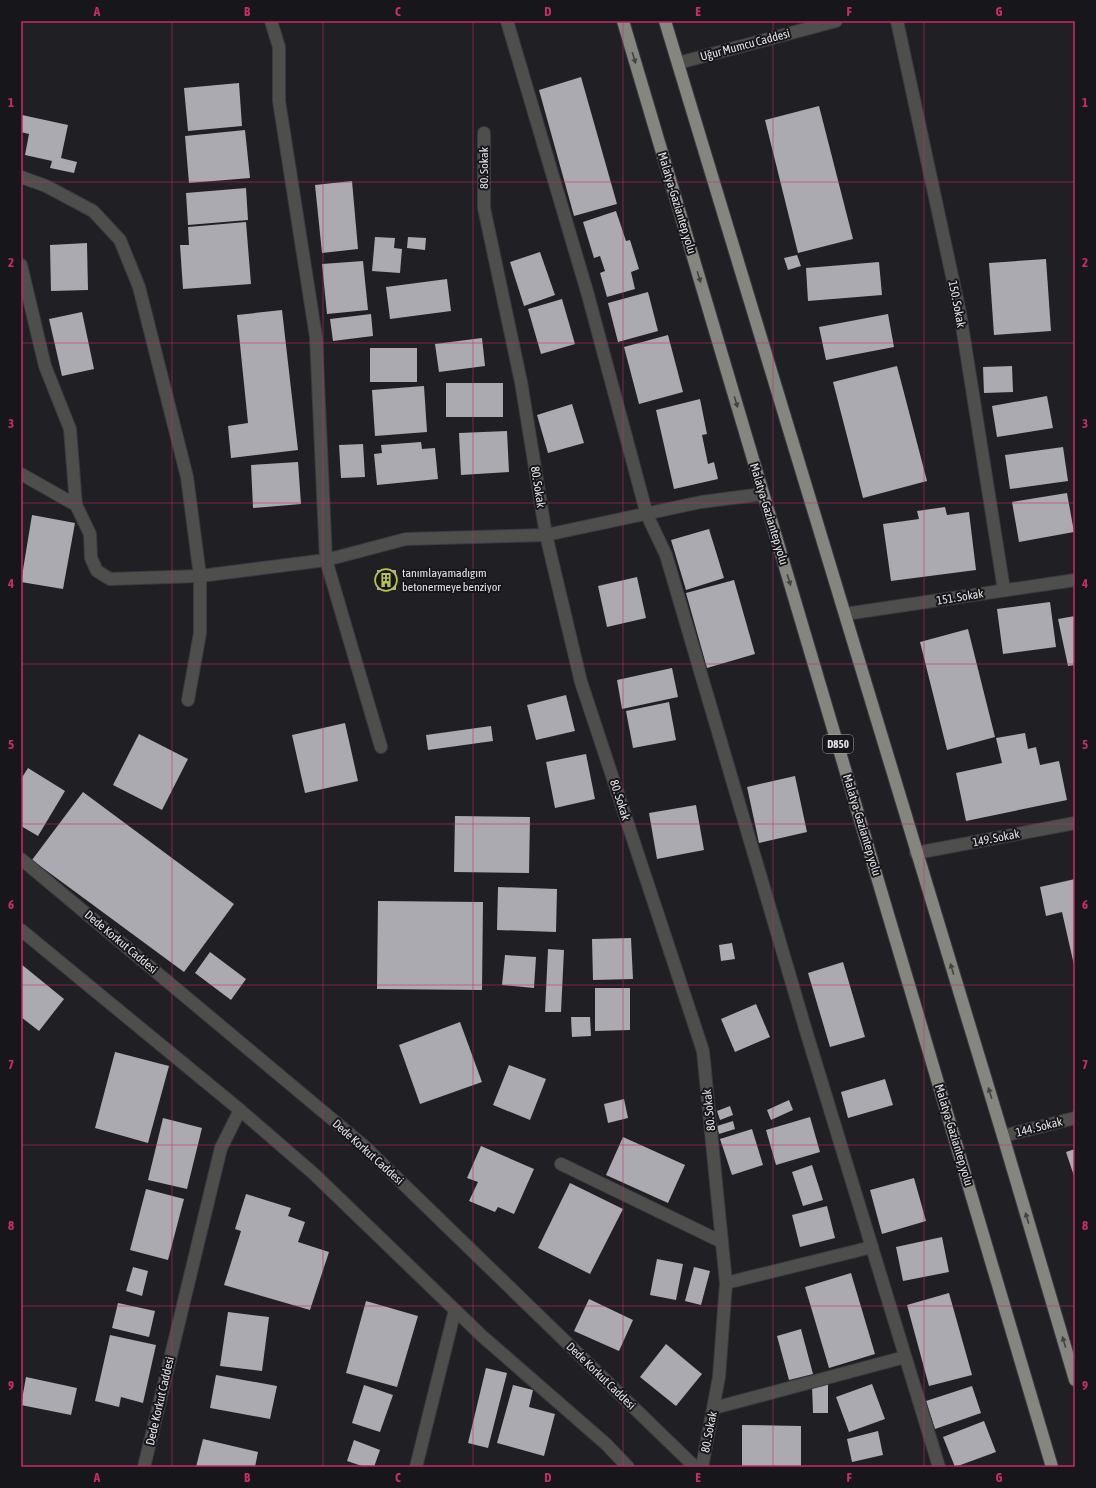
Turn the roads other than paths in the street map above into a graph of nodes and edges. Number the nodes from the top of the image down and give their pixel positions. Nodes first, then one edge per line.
1 (271, 21) edge
2 (507, 21) edge
3 (623, 21) edge
4 (665, 21) edge
5 (836, 21) edge
6 (897, 21) edge
7 (678, 63) junction
8 (484, 132) dead end
9 (21, 177) edge
10 (21, 265) edge
11 (21, 474) edge
12 (763, 494) junction
13 (76, 505) junction
14 (647, 515) junction
15 (546, 536) junction
16 (326, 560) junction
17 (200, 576) junction
18 (1075, 580) edge
19 (1004, 590) junction
20 (845, 614) junction
21 (188, 700) dead end
22 (381, 747) dead end
23 (1075, 823) edge
24 (916, 852) junction
25 (21, 859) edge
26 (21, 930) edge
27 (240, 1110) junction
28 (1075, 1118) edge
29 (1003, 1136) junction
30 (561, 1164) dead end
31 (722, 1242) junction
32 (872, 1248) junction
33 (726, 1283) junction
34 (455, 1310) junction
35 (905, 1357) junction
36 (1075, 1380) edge
37 (714, 1408) junction
38 (144, 1467) edge
39 (416, 1467) edge
40 (628, 1467) edge
41 (695, 1467) edge
42 (702, 1467) edge
43 (939, 1467) edge
44 (1052, 1467) edge

1 - 16 street
2 - 14 street
3 -> 12 highway, Malatya-Gaziantep yolu / D850
4 - 7 highway
5 - 7 street, Uğur Mumcu Caddesi
6 - 19 street, 150. Sokak
7 - 20 highway
8 - 15 street, 80. Sokak
9 - 17 street
10 - 13 street
11 - 13 street
12 - 14 street
12 -> 44 highway, Malatya-Gaziantep yolu / D850
13 - 17 street
14 - 15 street
14 - 32 street
15 - 16 street
15 - 31 street, 80. Sokak
16 - 17 street
16 - 22 street
17 - 21 street
18 - 19 street, 151. Sokak
19 - 20 street, 151. Sokak
20 - 24 highway
23 - 24 street, 149. Sokak
29 -> 24 highway
25 - 41 street, Dede Korkut Caddesi
26 - 27 street
27 - 34 street
27 - 38 street, Dede Korkut Caddesi
28 - 29 street, 144. Sokak
36 -> 29 highway
30 - 31 street
31 - 33 street, 80. Sokak
32 - 33 street
32 - 35 street
33 - 37 street, 80. Sokak
34 - 39 street
34 - 40 street
35 - 37 street
35 - 43 street
37 - 42 street, 80. Sokak

